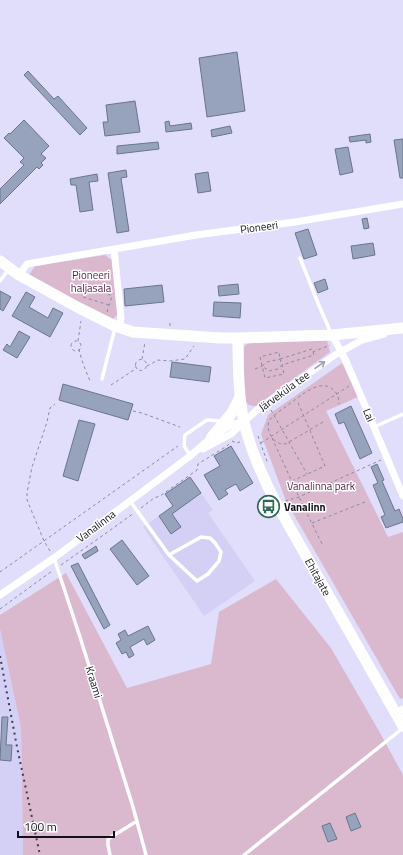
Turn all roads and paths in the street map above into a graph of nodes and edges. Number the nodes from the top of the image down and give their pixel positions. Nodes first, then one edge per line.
1 (403, 204) edge
2 (114, 249) junction
3 (300, 258) dead end
4 (0, 261) edge
5 (14, 272) junction
6 (0, 281) edge
7 (109, 305) junction
8 (106, 312) dead end
9 (80, 320) dead end
10 (117, 327) junction
11 (403, 328) edge
12 (238, 338) junction
13 (331, 340) junction
14 (78, 341) junction
15 (145, 342) dead end
16 (194, 346) dead end
17 (79, 349) junction
18 (313, 352) junction
19 (341, 352) junction
20 (141, 359) junction
21 (280, 359) junction
22 (282, 365) junction
23 (147, 366) junction
24 (262, 366) junction
25 (137, 368) junction
26 (255, 369) dead end
27 (102, 379) dead end
28 (90, 381) dead end
29 (355, 382) junction
30 (111, 385) dead end
31 (337, 394) junction
32 (240, 397) junction
33 (296, 399) junction
34 (55, 404) dead end
35 (339, 404) dead end
36 (271, 410) dead end
37 (133, 411) dead end
38 (403, 414) edge
39 (274, 416) junction
40 (304, 416) junction
41 (226, 420) junction
42 (244, 422) junction
43 (324, 422) dead end
44 (180, 427) dead end
45 (374, 427) junction
46 (282, 429) junction
47 (310, 430) junction
48 (258, 436) dead end
49 (230, 437) dead end
50 (271, 437) junction
51 (211, 438) junction
52 (232, 441) junction
53 (241, 442) dead end
54 (289, 442) junction
55 (261, 443) junction
56 (178, 446) dead end
57 (190, 456) junction
58 (387, 458) junction
59 (268, 464) dead end
60 (307, 474) junction
61 (291, 481) junction
62 (403, 496) edge
63 (299, 497) junction
64 (130, 501) junction
65 (281, 502) dead end
66 (365, 502) dead end
67 (137, 510) junction
68 (312, 524) junction
69 (44, 541) junction
70 (323, 546) dead end
71 (169, 555) junction
72 (54, 558) junction
73 (57, 567) junction
74 (0, 572) edge
75 (0, 595) edge
76 (0, 609) edge
77 (399, 711) edge
78 (403, 727) edge
79 (136, 821) junction
80 (110, 855) edge
81 (146, 855) edge
82 (244, 855) edge

1 - 2 street, Pioneeri
2 - 5 street, Pioneeri
2 - 10 street
3 - 13 lane
4 - 5 street, Järveküla tee
5 - 6 lane
5 - 10 street, Järveküla tee
7 - 7 path
7 - 8 path
9 - 14 path
10 - 12 street, Järveküla tee
10 - 27 lane
11 - 13 street, Järveküla tee
11 - 19 street, Järveküla tee
12 - 13 street, Järveküla tee
12 - 32 street, Järveküla tee
13 - 18 path
13 - 19 street, Lai
14 - 17 path
14 - 17 path
15 - 20 path
16 - 23 path
17 - 28 path
18 - 21 path
18 - 22 path
19 - 29 street, Lai
42 -> 19 street, Järveküla tee
20 - 23 path
20 - 25 path
21 - 22 path
21 - 24 path
21 - 24 path
22 - 24 path
22 - 24 path
23 - 25 path
24 - 26 path
25 - 30 path
29 - 31 path
29 - 45 street, Lai
31 - 33 path
31 - 35 path
31 - 40 path
32 - 41 street
32 - 42 street, Järveküla tee
33 - 39 path
33 - 40 path
34 - 69 path
36 - 39 path
37 - 44 path
38 - 45 lane
39 - 46 path
39 - 50 path
40 - 46 path
40 - 47 path
41 - 51 street
41 - 57 lane
42 - 51 street, Vanalinna
42 - 57 street, Vanalinna
42 - 77 street, Ehitajate
43 - 47 path
45 - 58 street, Lai
46 - 50 path
46 - 54 path
47 - 54 path
47 - 60 path
48 - 55 path
49 - 52 path
50 - 54 path
50 - 55 path
50 - 61 path
51 - 57 street, Vanalinna
52 - 53 path
52 - 67 path
54 - 60 path
55 - 59 path
56 - 69 path
57 - 64 street, Vanalinna
58 - 62 street, Lai
58 - 63 path
60 - 61 path
61 - 63 path
63 - 65 path
63 - 68 path
64 - 67 lane
64 - 72 street, Vanalinna
66 - 68 path
67 - 71 lane
67 - 73 path
68 - 70 path
69 - 72 path
69 - 74 path
71 - 71 lane
72 - 73 lane, Kraami
72 - 75 street, Vanalinna
73 - 76 path
73 - 79 lane, Kraami
77 - 78 street, Ehitajate
78 - 82 lane
79 - 80 lane
79 - 81 lane, Kraami

